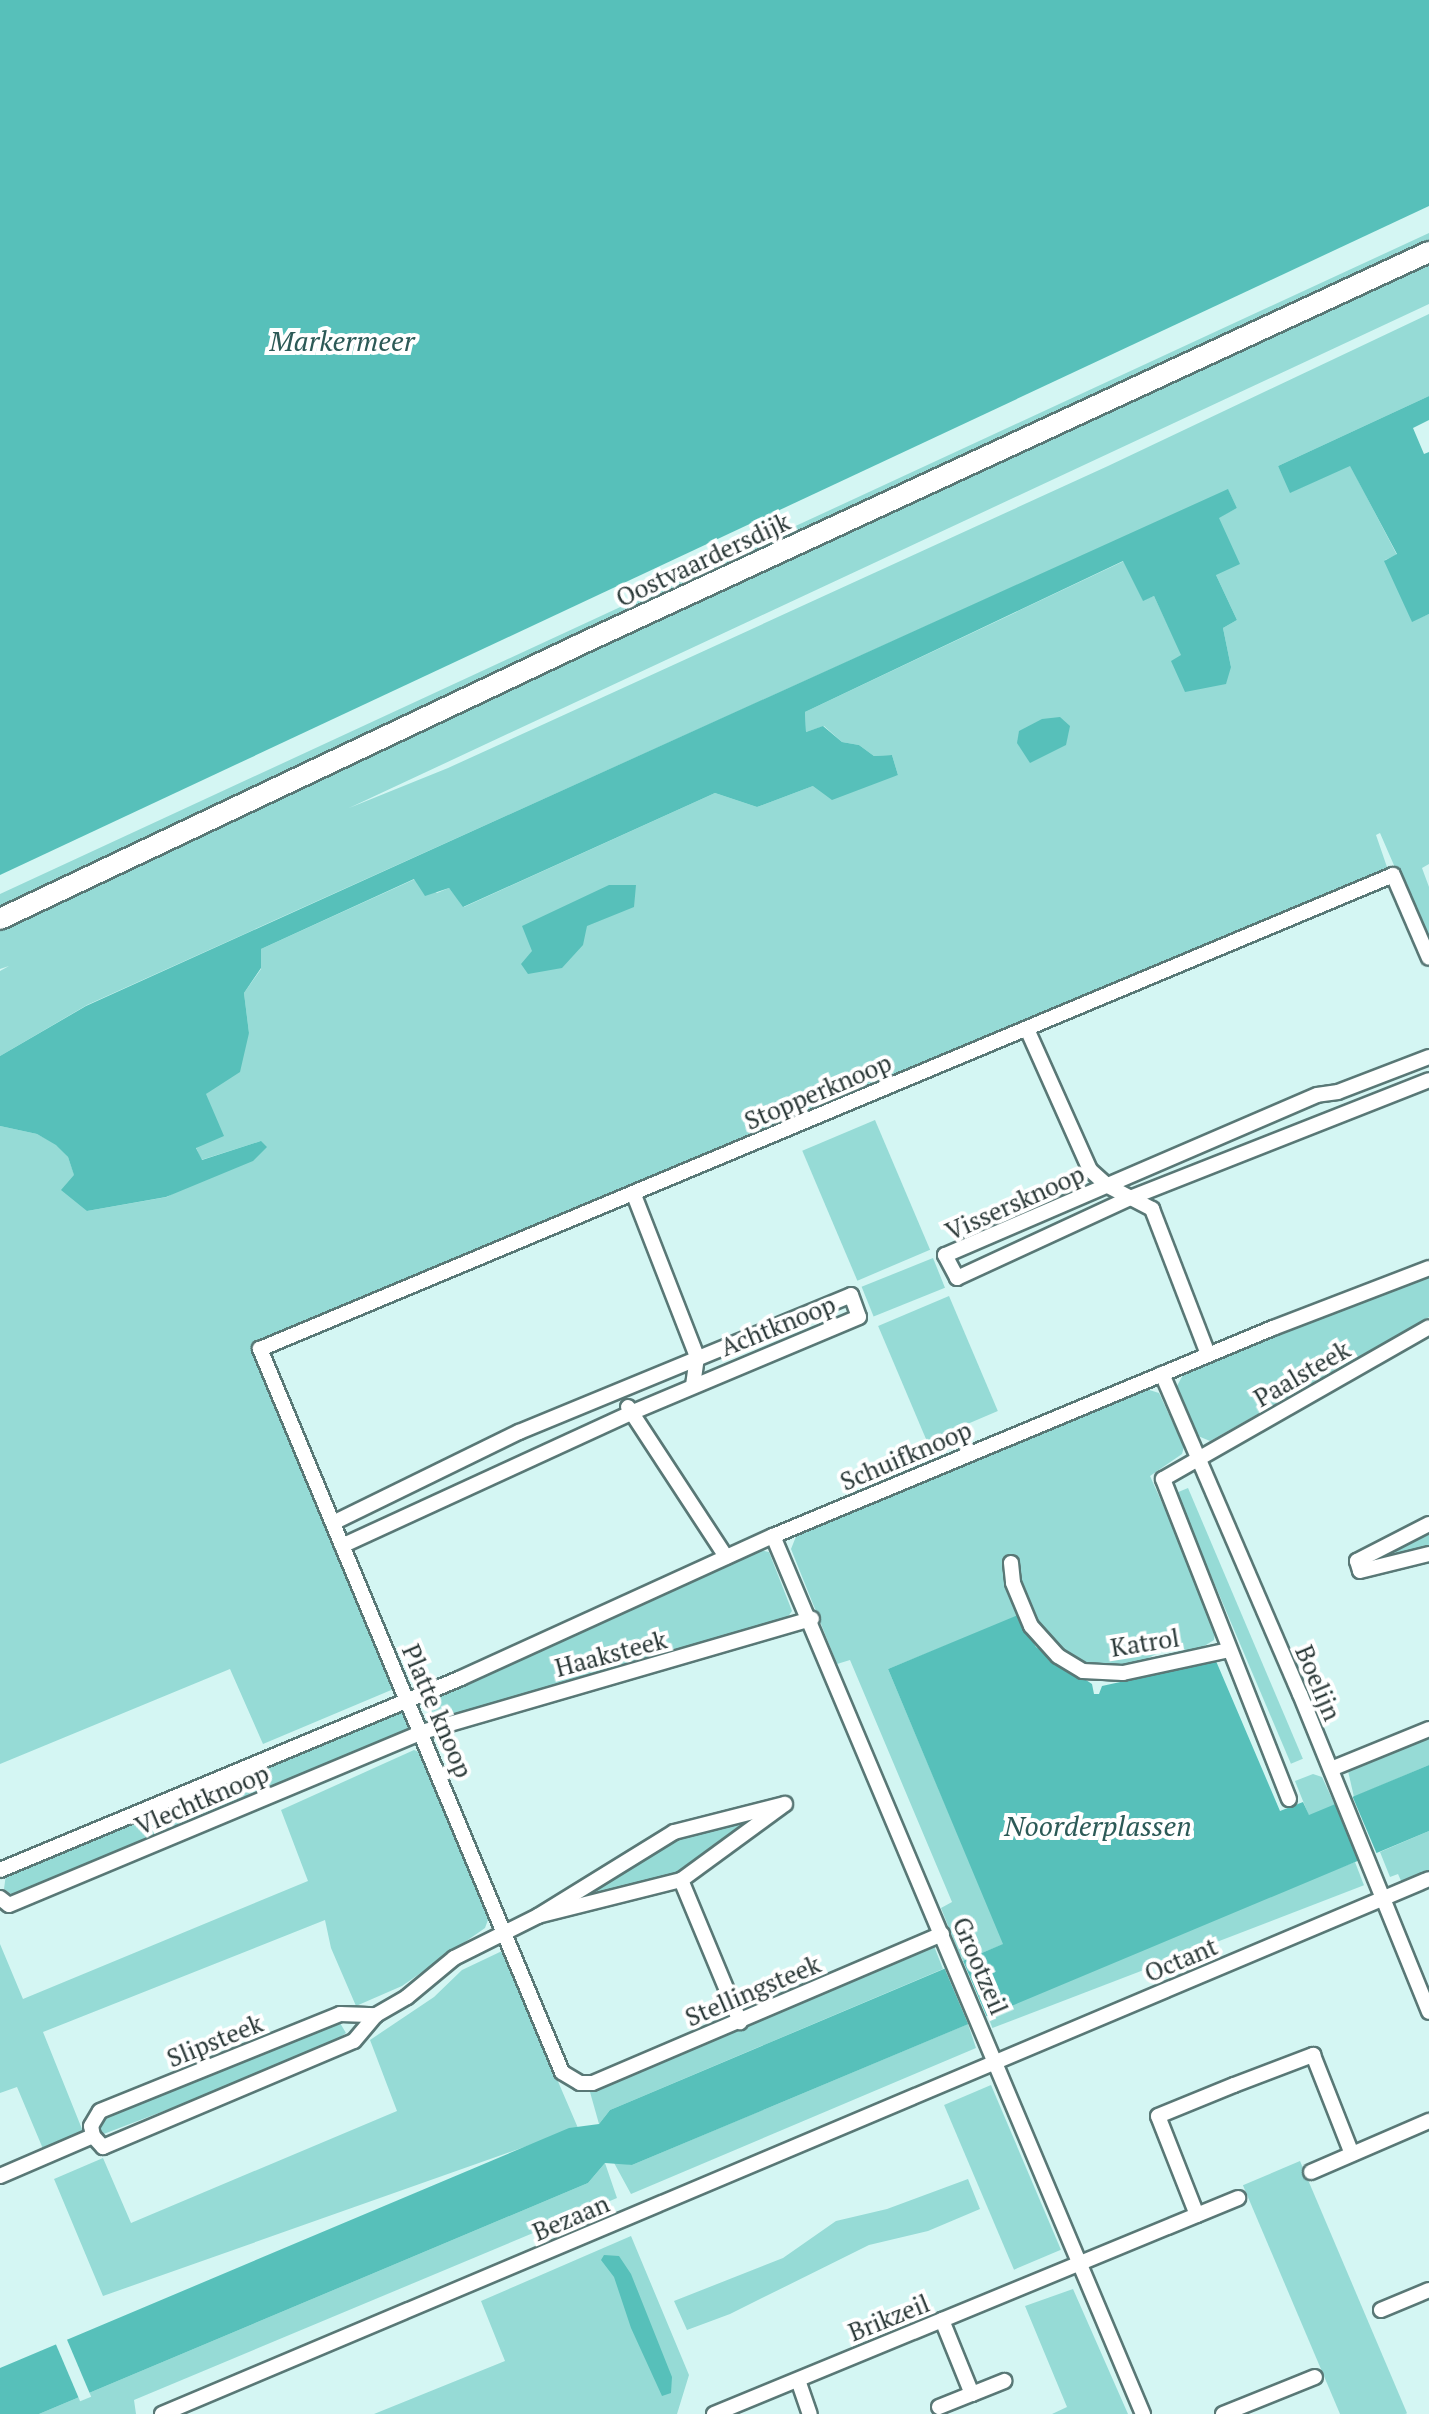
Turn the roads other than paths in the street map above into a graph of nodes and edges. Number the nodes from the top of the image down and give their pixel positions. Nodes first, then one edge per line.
1 (1429, 252) edge
2 (0, 919) edge
3 (1429, 958) edge
4 (1027, 1029) junction
5 (1429, 1057) edge
6 (1429, 1080) edge
7 (1108, 1186) junction
8 (634, 1194) junction
9 (1130, 1198) junction
10 (1429, 1268) edge
11 (1429, 1327) edge
12 (260, 1349) joint
13 (1208, 1354) junction
14 (698, 1357) junction
15 (1162, 1374) junction
16 (693, 1386) junction
17 (617, 1396) junction
18 (633, 1412) junction
19 (1198, 1460) junction
20 (333, 1523) junction
21 (1429, 1524) edge
22 (773, 1536) junction
23 (342, 1546) junction
24 (1429, 1554) edge
25 (726, 1557) junction
26 (1011, 1563) dead end
27 (812, 1618) junction
28 (1229, 1650) junction
29 (406, 1700) junction
30 (1429, 1728) edge
31 (422, 1732) junction
32 (1330, 1769) junction
33 (1289, 1799) dead end
34 (0, 1870) edge
35 (1429, 1879) edge
36 (681, 1880) junction
37 (0, 1898) edge
38 (1382, 1898) junction
39 (538, 1916) junction
40 (504, 1930) junction
41 (942, 1934) junction
42 (1428, 2006) edge
43 (376, 2015) junction
44 (740, 2022) junction
45 (996, 2062) junction
46 (580, 2083) joint
47 (1429, 2121) edge
48 (93, 2136) junction
49 (1352, 2154) junction
50 (1310, 2172) dead end
51 (0, 2176) edge
52 (1238, 2198) dead end
53 (1197, 2215) junction
54 (1080, 2263) junction
55 (1429, 2290) edge
56 (1381, 2310) dead end
57 (942, 2320) junction
58 (1315, 2378) dead end
59 (798, 2380) junction
60 (1005, 2380) dead end
61 (972, 2394) junction
62 (938, 2406) dead end
63 (162, 2414) edge
64 (714, 2414) edge
65 (810, 2414) edge
66 (1143, 2414) edge
67 (1223, 2414) edge

1 - 2 main road, Oostvaardersdijk
3 - 4 street, Stopperknoop
4 - 7 street
4 - 8 street, Stopperknoop
5 - 7 street, Vissersknoop
6 - 9 street, Vissersknoop
7 - 9 street
7 - 9 street, Vissersknoop
8 - 12 street, Stopperknoop
8 - 14 street
9 - 13 street
10 - 13 street, Schuifknoop
11 - 19 street, Paalsteek
12 - 20 street, Platte knoop
13 - 15 street, Schuifknoop
14 - 16 street
14 - 16 street, Achtknoop
14 - 17 street, Achtknoop
15 - 19 street, Boelijn
15 - 22 street, Schuifknoop
16 - 18 street, Achtknoop
17 - 18 street
17 - 20 street, Achtknoop
18 - 23 street, Achtknoop
18 - 25 street
19 - 28 street
19 - 32 street, Boelijn
20 - 23 street, Platte knoop
21 - 24 street
22 - 25 street, Schuifknoop
22 - 27 street, Grootzeil
23 - 29 street, Platte knoop
25 - 29 street, Schuifknoop
26 - 28 street, Katrol
27 - 31 street, Haaksteek
27 - 41 street, Grootzeil
28 - 33 street
29 - 31 street, Platte knoop
29 - 34 street, Vlechtknoop
30 - 32 street
31 - 37 street, Vlechtknoop
31 - 40 street, Platte knoop
32 - 38 street, Boelijn
35 - 38 street, Octant
36 - 39 street
36 - 39 street
36 - 44 street
38 - 42 street, Boelijn
38 - 45 street, Octant
39 - 40 street, Slipsteek
40 - 43 street, Slipsteek
40 - 46 street, Platte knoop
41 - 44 street, Stellingsteek
41 - 45 street, Grootzeil
43 - 48 street, Slipsteek
43 - 48 street, Slipsteek
44 - 46 street, Stellingsteek
45 - 54 street, Grootzeil
45 - 63 street, Bezaan
47 - 49 street
48 - 51 street, Slipsteek
49 - 50 street
49 - 53 street
52 - 53 street, Brikzeil
53 - 54 street, Brikzeil
54 - 57 street, Brikzeil
54 - 66 street, Grootzeil
55 - 56 street
57 - 59 street, Brikzeil
57 - 61 street
58 - 67 street
59 - 64 street, Brikzeil
59 - 65 street
60 - 61 street
61 - 62 street

